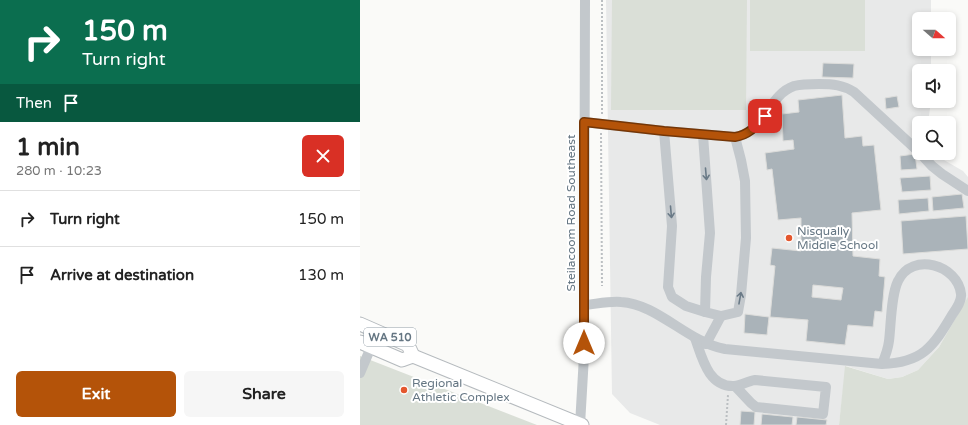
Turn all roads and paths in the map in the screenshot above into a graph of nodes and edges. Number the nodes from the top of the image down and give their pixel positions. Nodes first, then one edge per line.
1 (585, 0) edge
2 (602, 0) edge
3 (584, 122) junction
4 (602, 124) junction
5 (664, 131) junction
6 (703, 135) junction
7 (735, 137) junction
8 (912, 145) edge
9 (927, 160) edge
10 (968, 191) edge
11 (602, 286) dead end
12 (968, 288) edge
13 (959, 304) junction
14 (584, 305) junction
15 (705, 312) junction
16 (721, 316) junction
17 (360, 324) edge
18 (695, 338) junction
19 (706, 344) junction
20 (364, 346) edge
21 (413, 356) junction
22 (882, 364) junction
23 (360, 373) edge
24 (732, 386) junction
25 (581, 425) edge
26 (726, 425) edge

1 - 3 street, Steilacoom Road Southeast
2 - 4 path
3 - 4 street
3 - 14 street, Steilacoom Road Southeast
4 - 5 street
4 - 11 path
5 - 6 street
5 -> 15 street
6 - 7 street
6 -> 15 street
7 - 8 street
16 -> 7 street
9 - 10 street
12 - 13 street
13 - 22 street
13 - 22 street
14 - 18 street
14 - 25 street, Steilacoom Road Southeast
15 - 16 street
16 - 19 street
17 - 21 main road, WA 510
18 - 19 street
18 - 24 street
19 - 22 street
20 - 21 main road, WA 510
20 - 23 street
21 - 25 main road, WA 510
24 - 24 street
24 - 26 path

